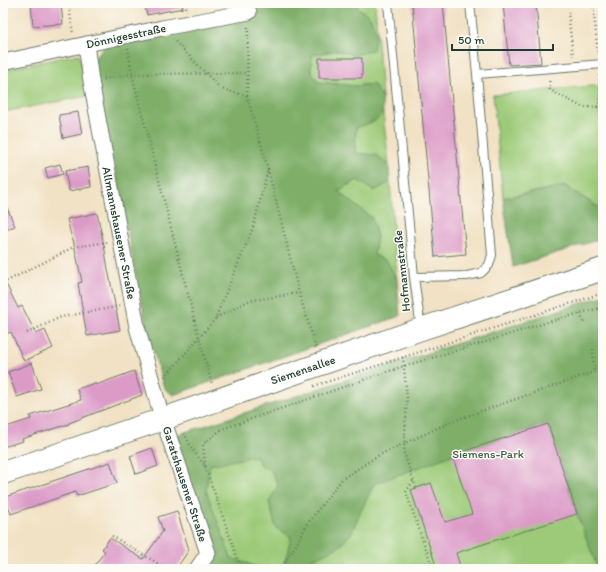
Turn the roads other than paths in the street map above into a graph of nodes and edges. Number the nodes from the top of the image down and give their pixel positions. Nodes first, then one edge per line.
1 (388, 3) edge
2 (470, 3) edge
3 (249, 12) road end
4 (81, 45) junction
5 (3, 62) edge
6 (601, 64) edge
7 (477, 74) junction
8 (603, 269) edge
9 (414, 277) junction
10 (421, 329) junction
11 (165, 424) junction
12 (3, 473) edge
13 (197, 569) edge

1 - 9 lane, Hofmannstraße
2 - 7 lane
3 - 4 street, Dönnigesstraße
4 - 5 street, Dönnigesstraße
4 - 11 street, Allmannshausener Straße
6 - 7 lane
7 - 9 lane
8 - 10 main road, Siemensallee
9 - 10 lane, Hofmannstraße
10 - 11 main road, Siemensallee
11 - 12 main road, Siemensallee
11 - 13 street, Garatshausener Straße

